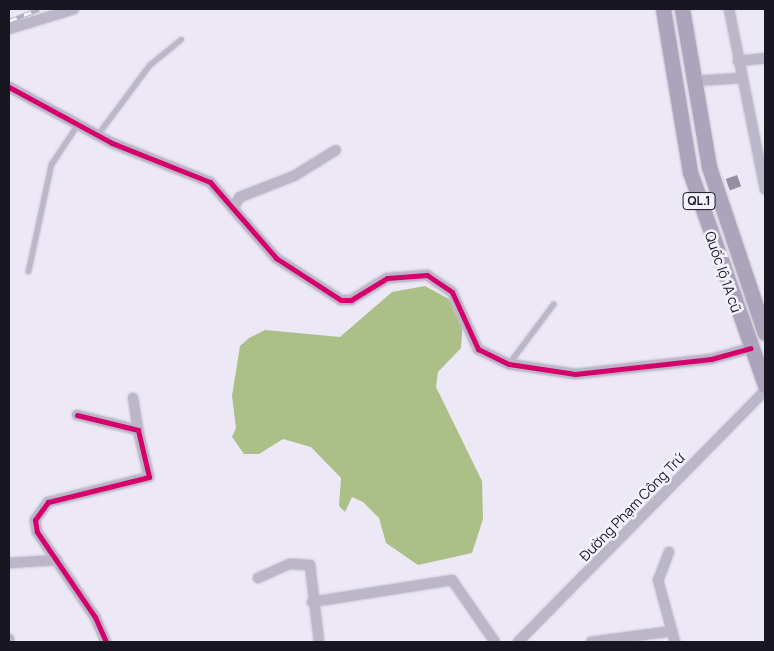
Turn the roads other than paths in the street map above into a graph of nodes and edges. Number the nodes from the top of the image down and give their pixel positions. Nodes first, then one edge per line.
1 (74, 9) edge
2 (663, 9) edge
3 (682, 9) edge
4 (729, 9) edge
5 (9, 29) edge
6 (181, 39) dead end
7 (765, 58) edge
8 (738, 60) junction
9 (742, 78) junction
10 (694, 81) junction
11 (9, 87) edge
12 (77, 125) junction
13 (97, 135) junction
14 (336, 150) dead end
15 (765, 189) edge
16 (233, 208) junction
17 (28, 271) dead end
18 (554, 304) dead end
19 (765, 333) edge
20 (751, 348) junction
21 (508, 364) junction
22 (765, 385) edge
23 (765, 391) edge
24 (133, 398) dead end
25 (77, 415) dead end
26 (138, 430) junction
27 (669, 552) dead end
28 (57, 560) junction
29 (9, 563) edge
30 (258, 578) dead end
31 (312, 602) junction
32 (672, 631) junction
33 (106, 642) edge
34 (319, 642) edge
35 (495, 642) edge
36 (518, 642) edge
37 (591, 642) edge
38 (675, 642) edge

1 - 5 street
2 - 20 main road, Quốc lộ 1A cũ / QL.1
3 - 10 main road, Quốc lộ 1A cũ / QL.1
4 - 8 street
6 - 13 lane
7 - 8 street
8 - 9 street
9 - 10 street
9 - 15 street
10 - 19 main road, Quốc lộ 1A cũ / QL.1
11 - 12 street
12 - 13 street
12 - 17 lane
13 - 16 street
14 - 16 street
16 - 21 street
18 - 21 lane
20 - 21 street
20 - 22 main road, Quốc lộ 1A cũ / QL.1
23 - 36 street, Đường Phạm Công Trứ
24 - 26 street
25 - 26 street
26 - 28 street
27 - 32 street
28 - 29 street
28 - 33 street
30 - 31 street
31 - 34 street
31 - 35 street
32 - 37 street
32 - 38 street

